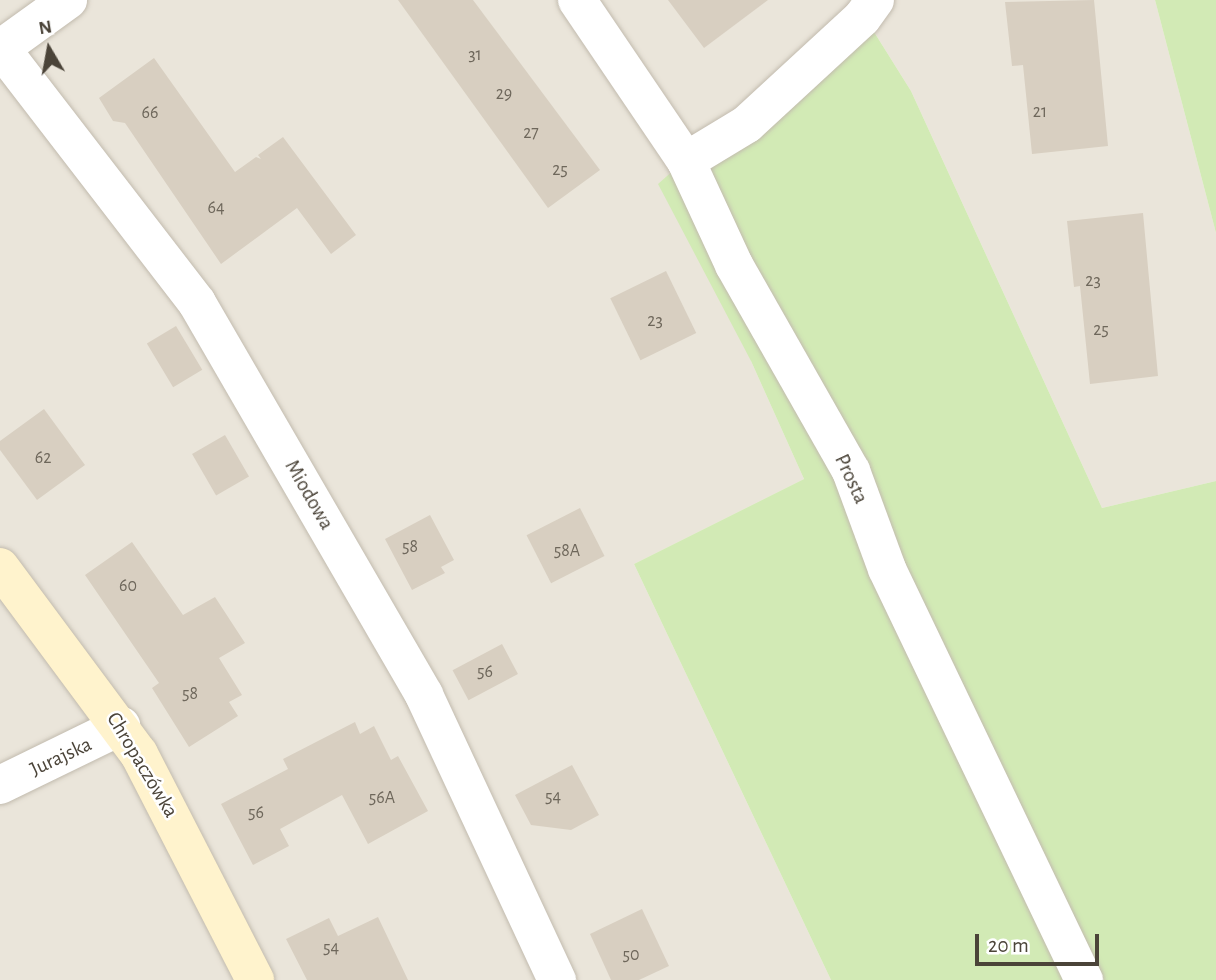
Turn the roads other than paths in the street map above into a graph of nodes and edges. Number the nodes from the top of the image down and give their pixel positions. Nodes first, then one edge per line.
1 (68, 0) edge
2 (577, 0) edge
3 (875, 0) edge
4 (0, 48) edge
5 (685, 161) junction
6 (0, 568) edge
7 (121, 726) junction
8 (0, 785) edge
9 (255, 980) edge
10 (557, 980) edge
11 (1084, 980) edge

1 - 4 street
2 - 5 street, Prosta
3 - 5 street
4 - 10 street, Miodowa
5 - 11 street, Prosta
6 - 7 street, Chropaczówka
7 - 8 street, Jurajska
7 - 9 street, Chropaczówka

